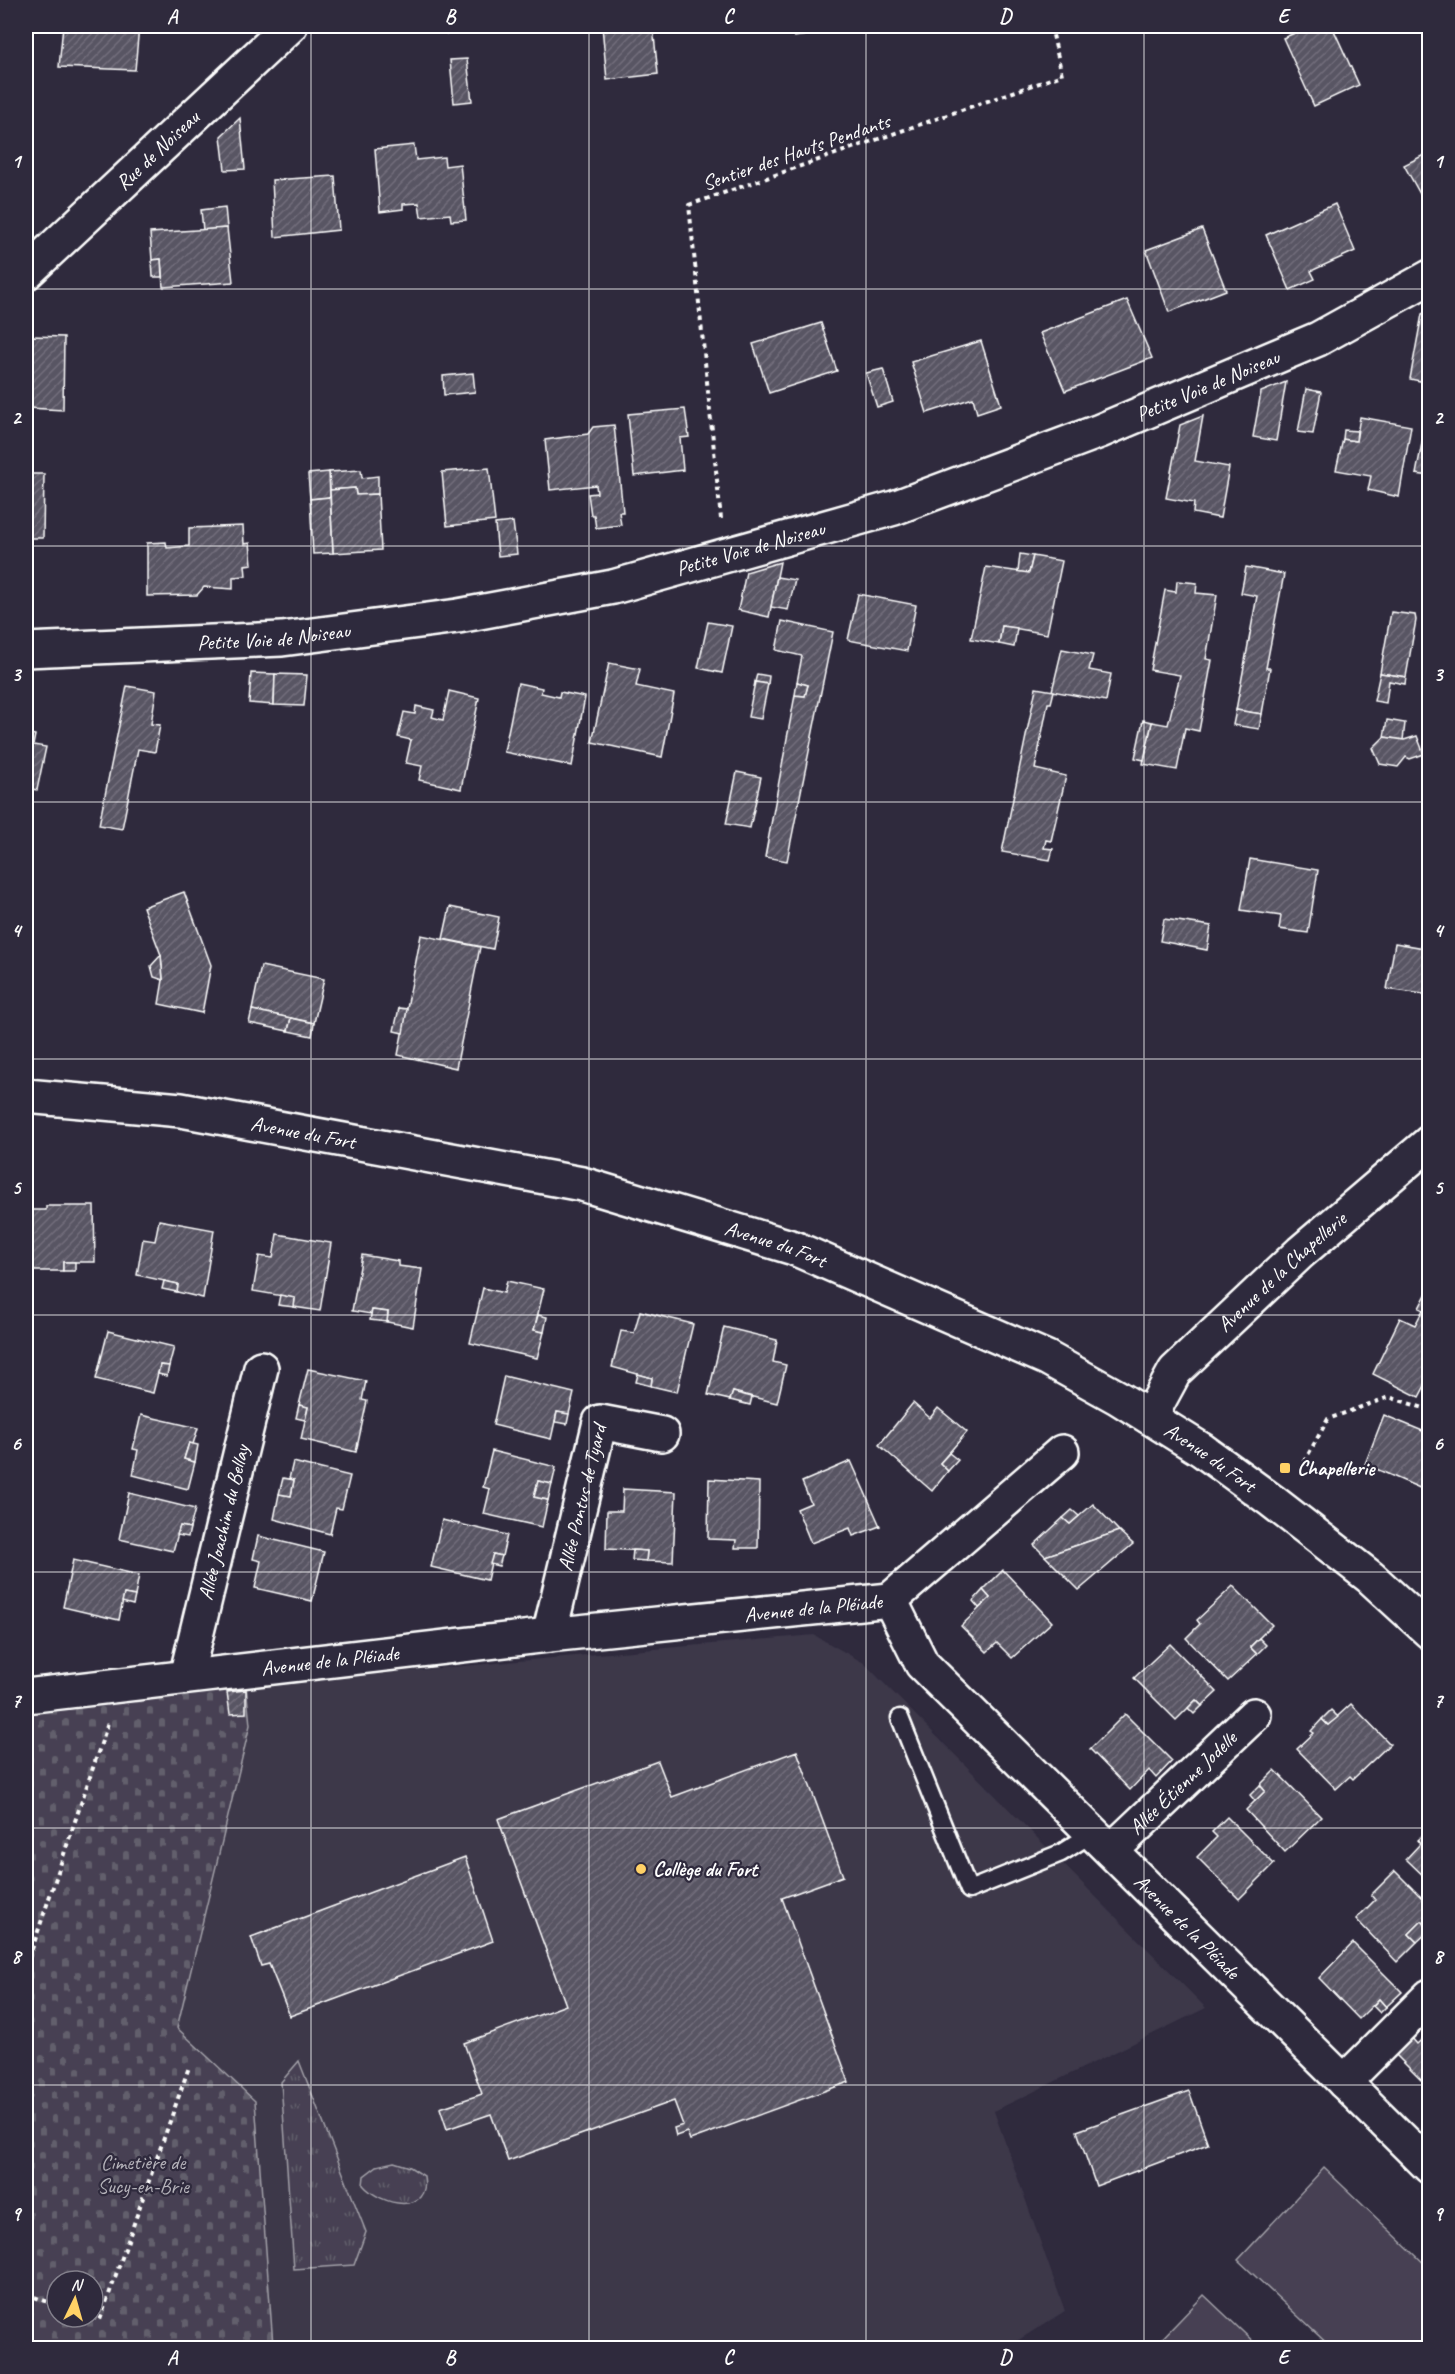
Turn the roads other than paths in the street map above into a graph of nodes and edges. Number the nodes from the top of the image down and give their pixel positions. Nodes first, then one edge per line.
1 (290, 26) edge
2 (26, 273) edge
3 (1430, 277) edge
4 (26, 650) edge
5 (26, 1096) edge
6 (1430, 1142) edge
7 (261, 1368) dead end
8 (1150, 1417) junction
9 (662, 1434) dead end
10 (1062, 1452) dead end
11 (890, 1600) junction
12 (1430, 1632) edge
13 (549, 1635) junction
14 (186, 1677) junction
15 (26, 1696) edge
16 (1254, 1715) dead end
17 (900, 1718) dead end
18 (1102, 1842) junction
19 (1430, 1996) edge
20 (1344, 2082) junction
21 (1430, 2167) edge

1 - 2 street, Rue de Noiseau
3 - 4 street, Petite Voie de Noiseau
5 - 8 street, Avenue du Fort
6 - 8 street, Avenue de la Chapellerie
7 - 14 street, Allée Joachim du Bellay
8 - 12 street, Avenue du Fort
9 - 13 street, Allée Pontus de Tyard
10 - 11 street
11 - 13 street, Avenue de la Pléiade
11 - 18 street, Avenue de la Pléiade
13 - 14 street, Avenue de la Pléiade
14 - 15 street, Avenue de la Pléiade
16 - 18 street, Allée Étienne Jodelle
17 - 18 lane
18 - 20 street, Avenue de la Pléiade
19 - 20 street
20 - 21 street, Avenue de la Pléiade

